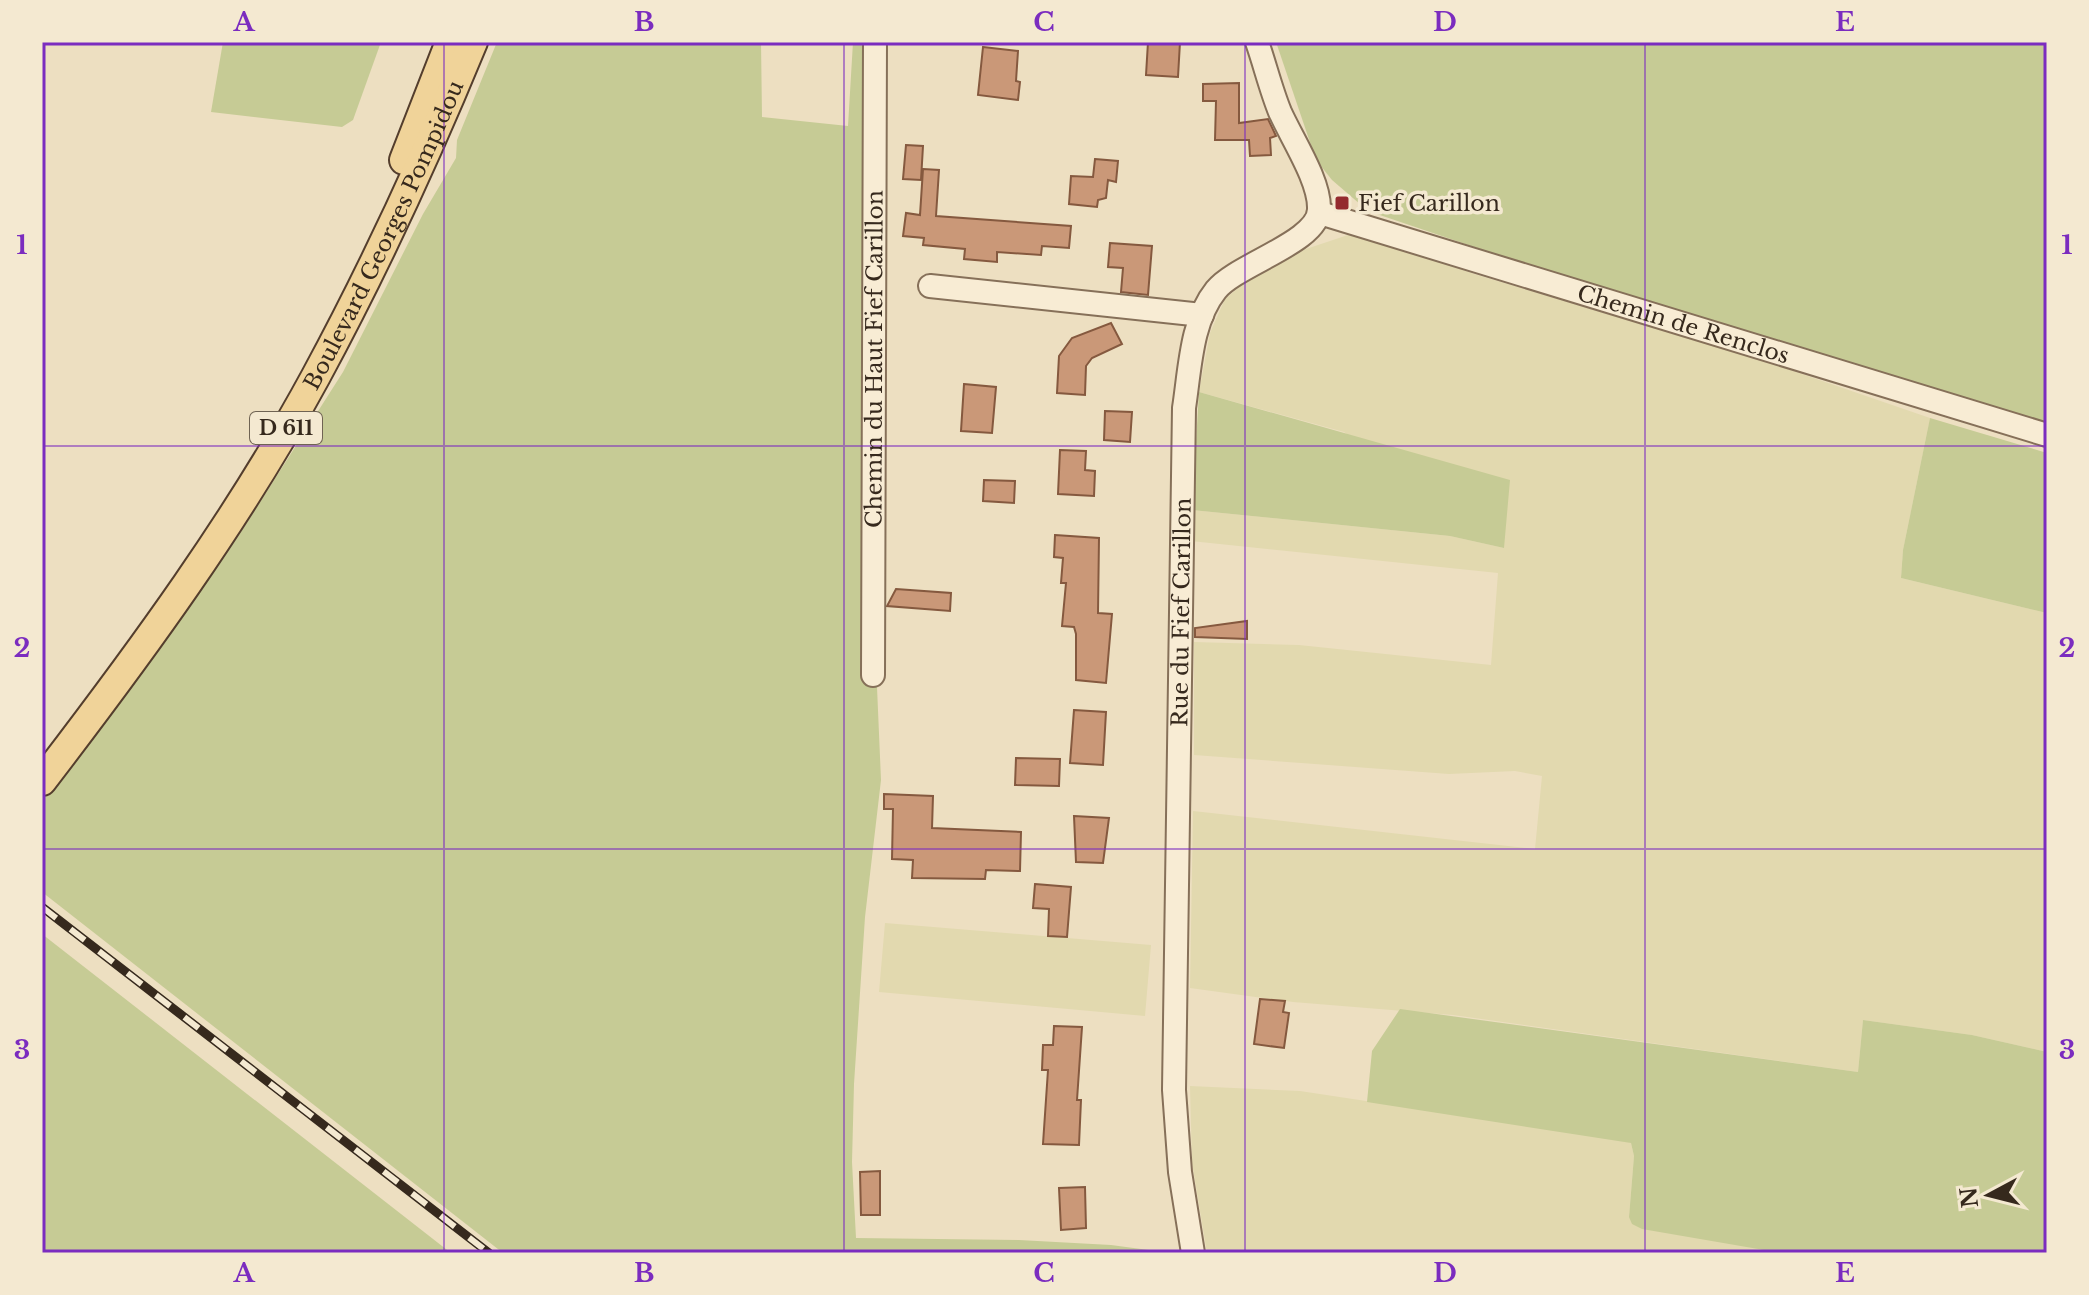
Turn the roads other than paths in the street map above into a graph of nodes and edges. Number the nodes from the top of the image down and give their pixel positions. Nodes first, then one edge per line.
1 (450, 42) edge
2 (458, 42) edge
3 (473, 42) edge
4 (875, 42) edge
5 (1257, 42) edge
6 (1320, 213) junction
7 (376, 231) junction
8 (930, 286) dead end
9 (1202, 315) junction
10 (2047, 435) edge
11 (873, 675) dead end
12 (42, 760) edge
13 (42, 781) edge
14 (1193, 1253) edge

1 - 7 main road
2 - 7 main road, Boulevard Georges Pompidou / D 611
3 - 13 main road, Boulevard Georges Pompidou / D 611
4 - 11 street, Chemin du Haut Fief Carillon
5 - 6 street
6 - 9 street, Rue du Fief Carillon
6 - 10 street, Chemin de Renclos
7 - 12 main road, Boulevard Georges Pompidou / D 611
8 - 9 street
9 - 14 street, Rue du Fief Carillon

